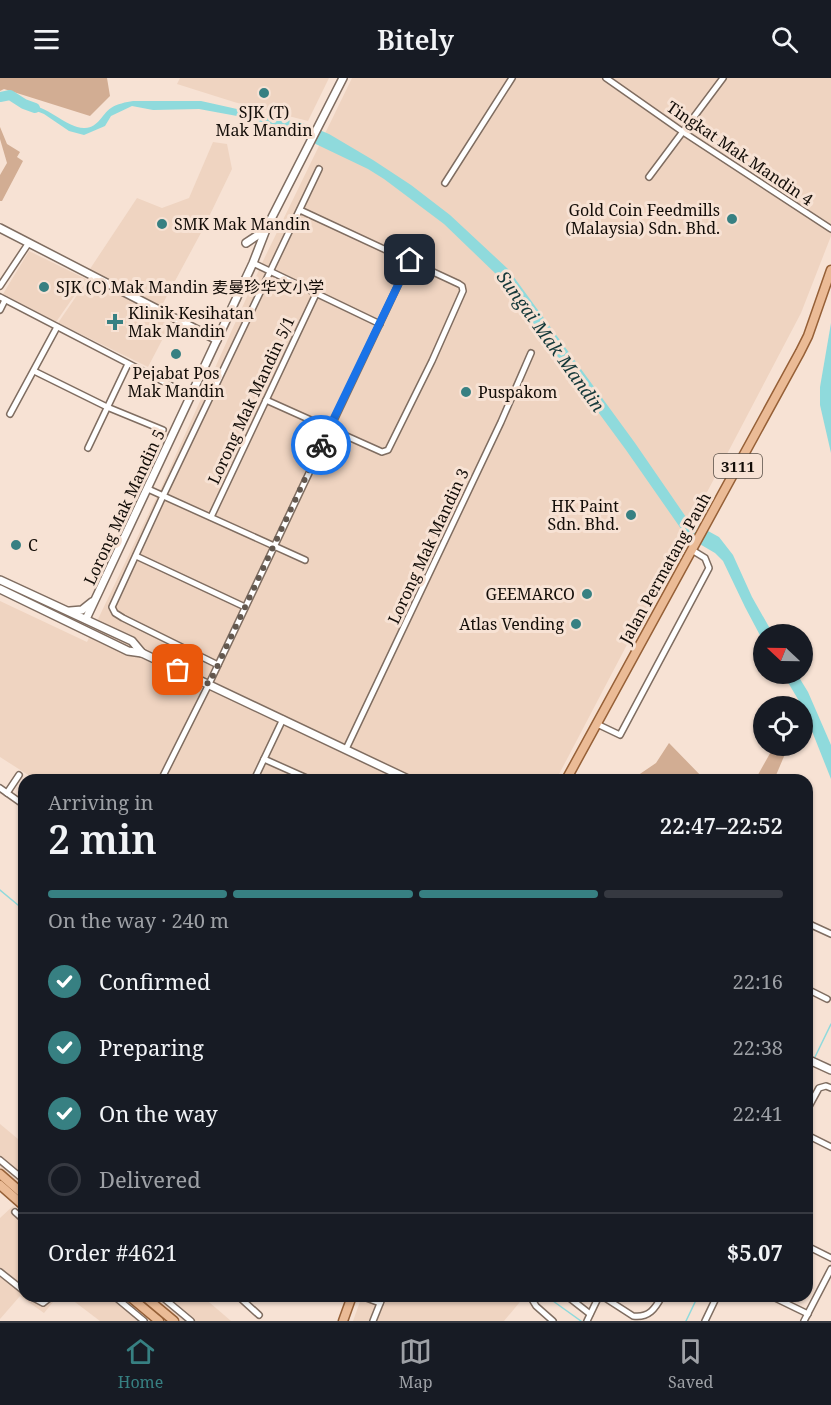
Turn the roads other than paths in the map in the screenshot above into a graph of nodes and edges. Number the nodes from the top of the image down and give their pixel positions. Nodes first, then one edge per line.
1 (343, 78) edge
2 (512, 78) edge
3 (606, 78) edge
4 (723, 78) edge
5 (683, 132) junction
6 (319, 169) dead end
7 (649, 177) dead end
8 (445, 183) dead end
9 (300, 210) junction
10 (267, 227) junction
11 (0, 228) edge
12 (831, 229) edge
13 (246, 243) dead end
14 (28, 244) junction
15 (410, 260) junction
16 (254, 263) junction
17 (831, 270) edge
18 (270, 271) junction
19 (0, 286) edge
20 (316, 294) junction
21 (3, 298) edge
22 (0, 310) edge
23 (380, 324) junction
24 (57, 327) junction
25 (217, 340) junction
26 (531, 353) dead end
27 (128, 364) junction
28 (34, 370) junction
29 (191, 396) junction
30 (266, 400) junction
31 (107, 407) junction
32 (10, 414) dead end
33 (329, 429) junction
34 (163, 430) dead end
35 (88, 448) dead end
36 (148, 489) junction
37 (163, 496) junction
38 (211, 517) junction
39 (274, 546) junction
40 (695, 546) junction
41 (136, 556) junction
42 (305, 560) dead end
43 (0, 580) edge
44 (0, 589) edge
45 (98, 593) junction
46 (245, 607) junction
47 (67, 611) junction
48 (86, 619) junction
49 (65, 620) junction
50 (100, 626) junction
51 (96, 636) junction
52 (142, 652) junction
53 (218, 664) junction
54 (209, 684) junction
55 (283, 719) junction
56 (597, 724) junction
57 (346, 749) junction
58 (264, 759) junction
59 (164, 774) edge
60 (257, 774) edge
61 (298, 774) edge
62 (398, 774) edge
63 (569, 774) edge
64 (18, 777) edge
65 (0, 788) edge
66 (7, 793) junction
67 (18, 801) edge
68 (813, 926) edge
69 (831, 934) edge
70 (813, 992) edge
71 (827, 999) dead end
72 (831, 1060) edge
73 (813, 1062) edge
74 (827, 1068) edge
75 (831, 1088) edge
76 (813, 1099) edge
77 (813, 1139) edge
78 (831, 1147) edge
79 (0, 1160) edge
80 (0, 1174) edge
81 (18, 1175) edge
82 (0, 1185) edge
83 (18, 1190) edge
84 (18, 1201) edge
85 (15, 1212) dead end
86 (18, 1215) edge
87 (813, 1249) edge
88 (831, 1258) edge
89 (831, 1269) edge
90 (0, 1272) edge
91 (18, 1286) edge
92 (121, 1302) edge
93 (136, 1302) edge
94 (151, 1302) edge
95 (168, 1302) edge
96 (245, 1302) edge
97 (350, 1302) edge
98 (534, 1302) edge
99 (573, 1302) edge
100 (597, 1302) edge
101 (611, 1302) edge
102 (659, 1302) edge
103 (714, 1302) edge
104 (783, 1302) edge
105 (380, 1303) edge
106 (807, 1314) junction
107 (259, 1315) dead end
108 (588, 1318) edge
109 (144, 1321) edge
110 (159, 1321) edge
111 (174, 1321) edge
112 (191, 1321) edge
113 (343, 1321) edge
114 (373, 1321) edge
115 (552, 1321) edge
116 (705, 1321) edge
117 (804, 1321) edge

1 - 10 street, Lorong Mak Mandin 5
2 - 8 street
3 - 5 street, Tingkat Mak Mandin 4
4 - 5 street
5 - 7 street
5 - 12 street, Tingkat Mak Mandin 4
6 - 9 street
9 - 15 street
9 - 18 street
10 - 13 street
10 - 16 street, Lorong Mak Mandin 5
11 - 14 street
14 - 19 street
14 - 25 street
15 - 23 street
15 - 33 street
16 - 18 street
16 - 25 street, Lorong Mak Mandin 5
17 - 40 main road, Jalan Permatang Pauh / 3111
18 - 20 street
18 - 37 street
20 - 23 street
20 - 30 street, Lorong Mak Mandin 5/1
21 - 22 street
21 - 24 street
23 - 33 street
24 - 27 street
24 - 28 street
25 - 29 street, Lorong Mak Mandin 5
26 - 57 street, Lorong Mak Mandin 3
27 - 29 street
27 - 31 street
28 - 31 street
28 - 32 street
29 - 36 street, Lorong Mak Mandin 5
30 - 33 street
30 - 38 street, Lorong Mak Mandin 5/1
31 - 34 street
31 - 35 street
33 - 39 street
36 - 37 street
36 - 45 street, Lorong Mak Mandin 5
37 - 38 street
37 - 41 street
38 - 39 street
39 - 42 street
39 - 46 street
40 - 56 main road, Jalan Permatang Pauh / 3111
40 - 56 street
41 - 46 street
41 - 53 street
43 - 47 street
44 - 49 street
45 - 47 street
45 - 48 street, Lorong Mak Mandin 5
45 - 50 street
46 - 53 street
47 - 48 street
48 - 49 street
48 - 50 street
48 - 51 street
49 - 51 street
50 - 52 street
51 - 52 street
52 - 54 street
53 - 54 street
54 - 55 street
54 - 59 street
55 - 57 street
55 - 58 street
56 - 63 main road, Jalan Permatang Pauh / 3111
57 - 62 street
58 - 60 street
58 - 61 street
64 - 66 street
65 - 66 street
66 - 67 street
68 - 69 street
70 - 71 street
72 - 74 street
73 - 74 street
75 - 76 street
77 - 78 street
79 - 81 street
80 - 83 main road
82 - 84 main road
85 - 86 street
87 - 88 street
89 - 106 street
90 - 91 street
92 - 109 street
93 - 110 main road
94 - 111 main road
95 - 112 street
96 - 107 street
97 - 113 main road
98 - 115 street
99 - 108 street
100 - 108 street
101 - 102 street
103 - 116 street
104 - 106 street
105 - 114 street
106 - 117 street

